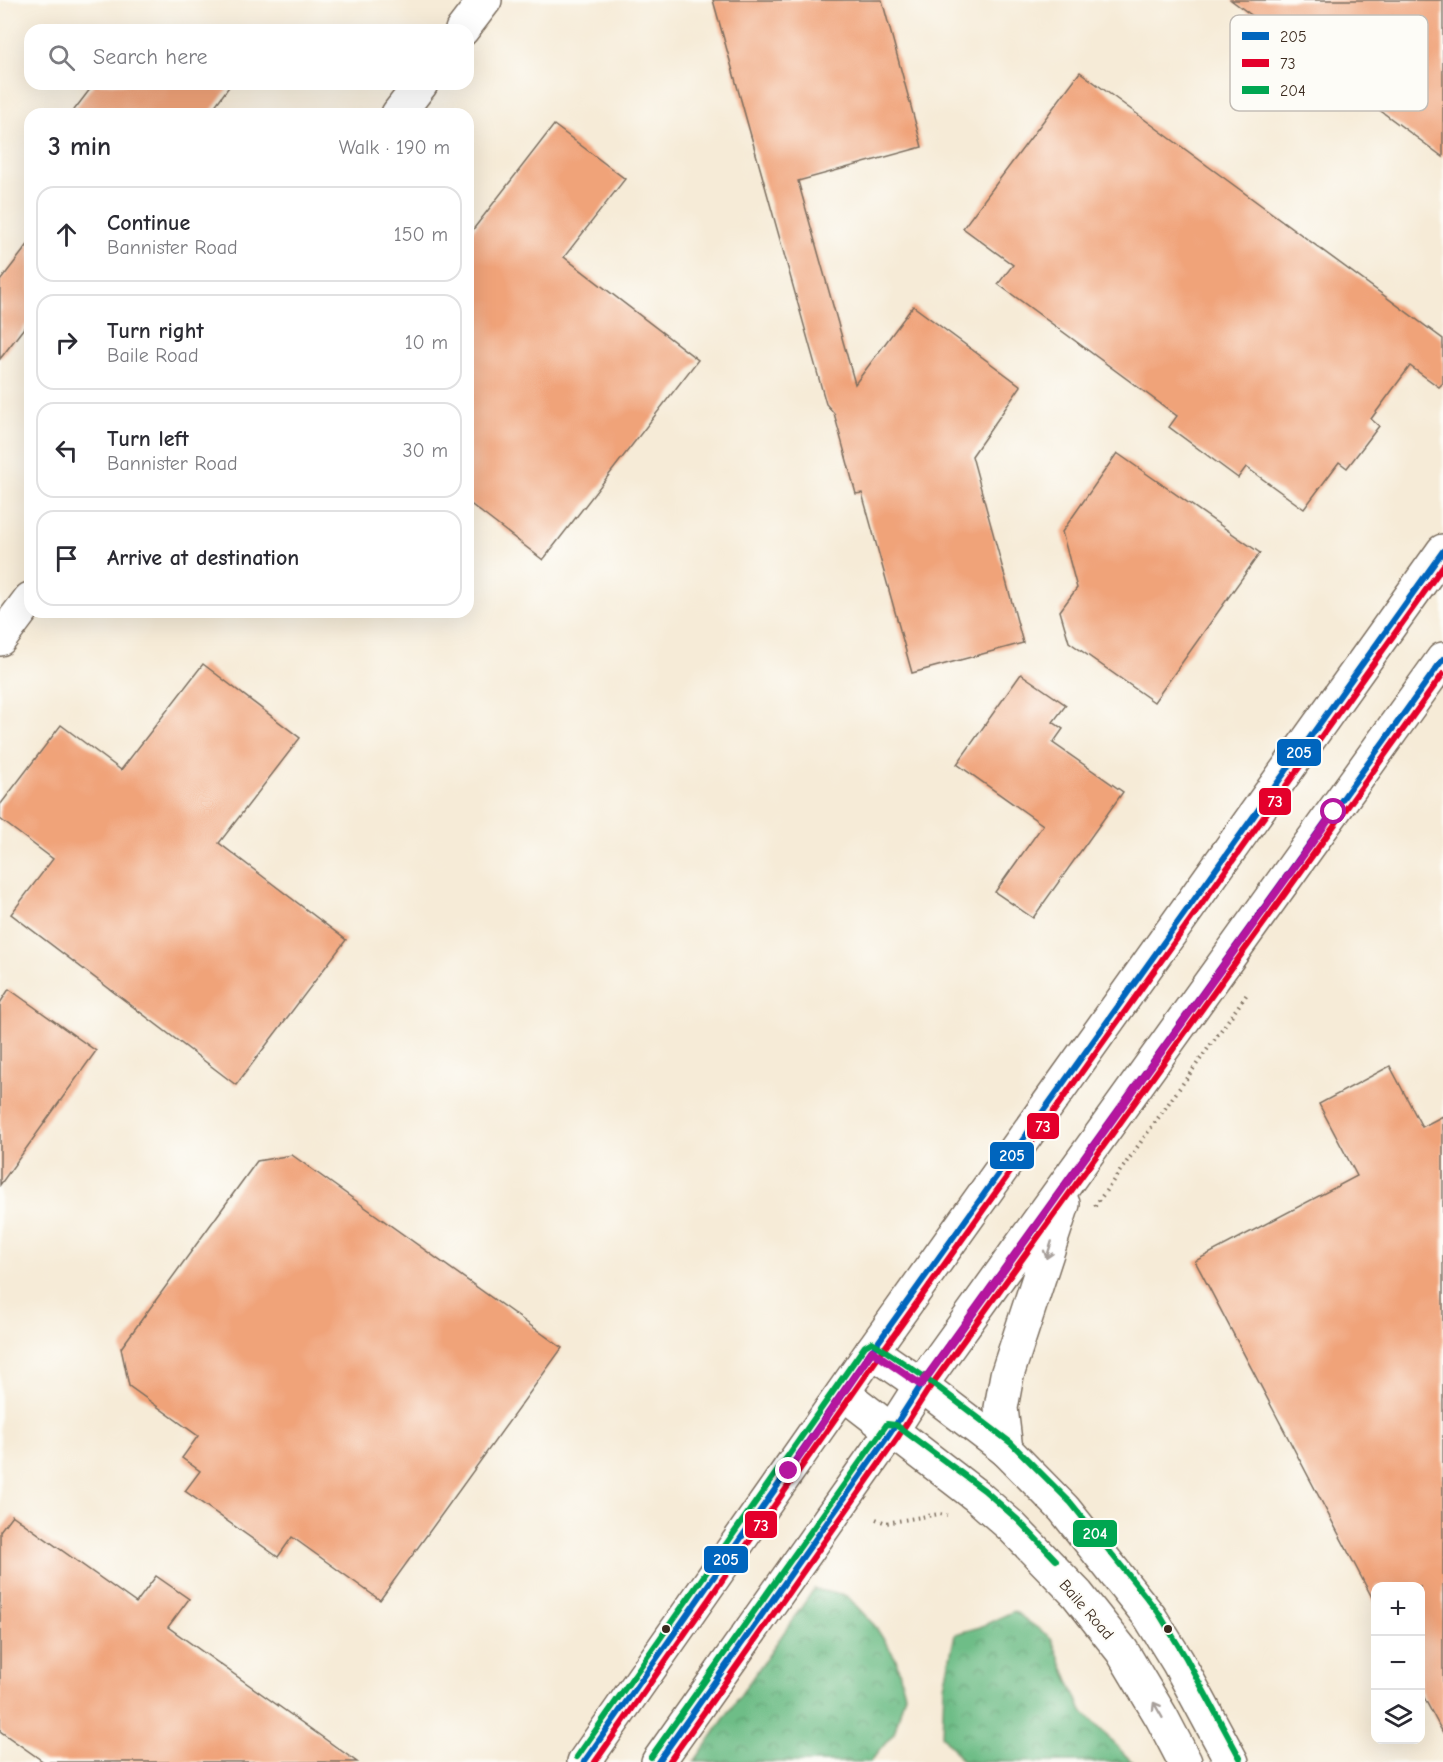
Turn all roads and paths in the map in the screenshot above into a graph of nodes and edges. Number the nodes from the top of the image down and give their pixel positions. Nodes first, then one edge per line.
1 (484, 0) edge
2 (466, 24) edge
3 (416, 90) edge
4 (403, 108) edge
5 (1443, 551) edge
6 (24, 607) edge
7 (0, 639) edge
8 (1443, 659) edge
9 (1247, 994) dead end
10 (1073, 1174) junction
11 (1091, 1212) dead end
12 (872, 1351) junction
13 (921, 1385) junction
14 (843, 1393) junction
15 (891, 1432) junction
16 (1006, 1450) junction
17 (948, 1515) dead end
18 (876, 1519) dead end
19 (584, 1762) edge
20 (658, 1762) edge
21 (1185, 1762) edge
22 (1232, 1762) edge

1 - 2 main road
3 - 4 main road
5 - 12 main road
6 - 7 main road
8 - 10 main road
9 - 11 path
10 - 13 main road
10 -> 16 main road
12 - 13 main road
12 - 14 main road
13 - 15 main road
13 - 16 main road
14 - 15 main road, Baile Road
14 - 19 main road
15 - 20 main road
21 -> 15 main road, Baile Road
16 - 22 main road
17 - 18 path

